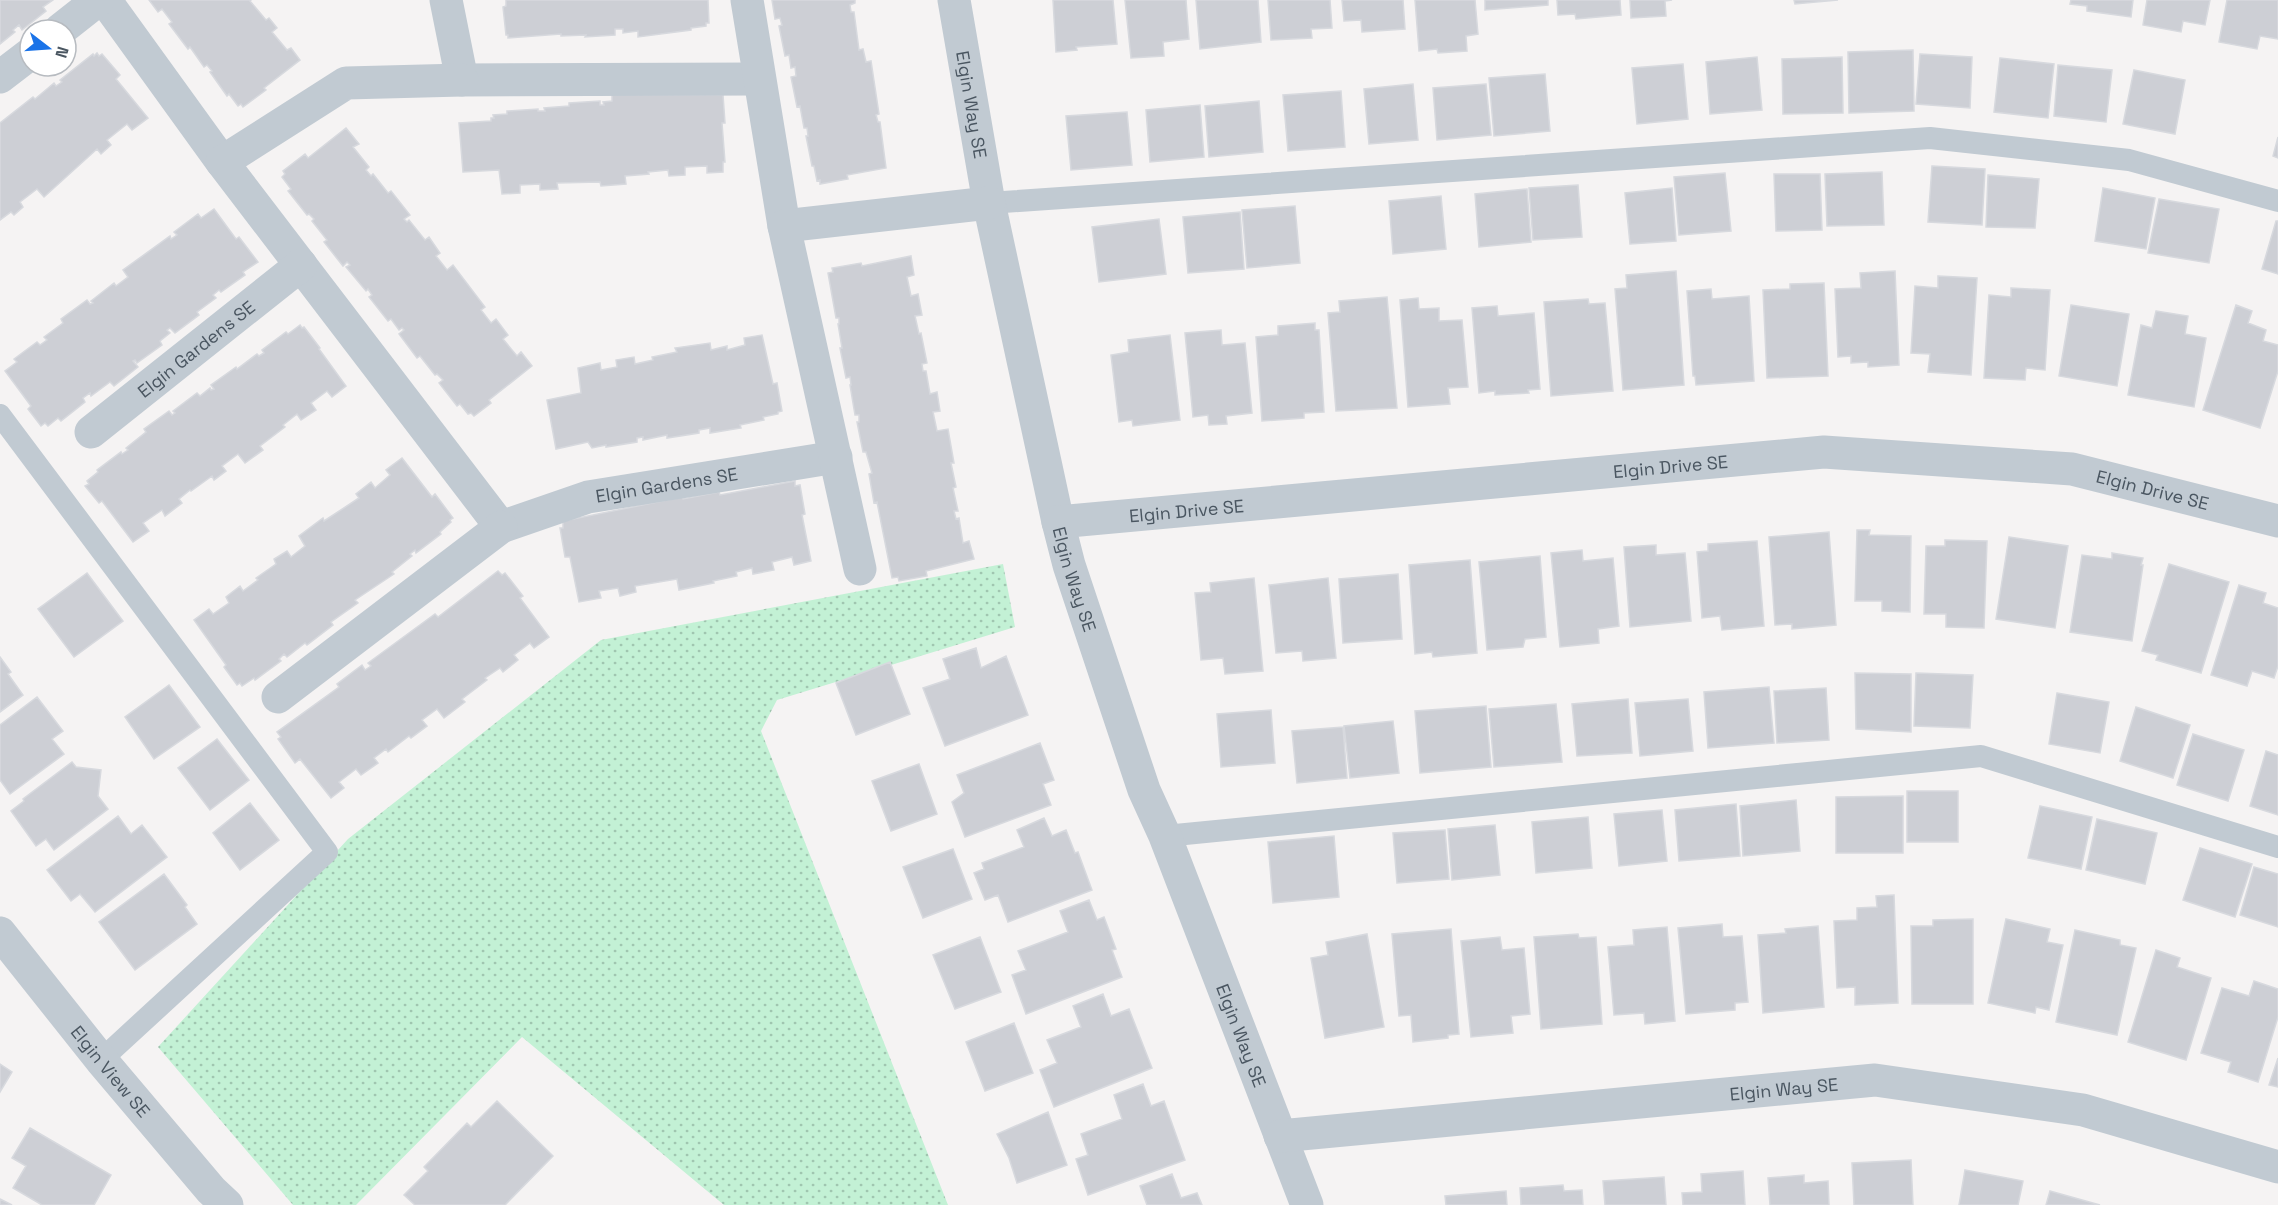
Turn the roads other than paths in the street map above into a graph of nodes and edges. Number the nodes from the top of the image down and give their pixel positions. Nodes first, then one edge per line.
1 (98, 0) edge
2 (105, 0) edge
3 (446, 0) edge
4 (747, 0) edge
5 (954, 0) edge
6 (75, 18) edge
7 (18, 63) edge
8 (0, 77) edge
9 (759, 79) junction
10 (462, 80) junction
11 (222, 162) junction
12 (2278, 201) edge
13 (989, 203) junction
14 (784, 226) junction
15 (301, 265) junction
16 (0, 415) edge
17 (91, 432) dead end
18 (836, 457) junction
19 (2278, 521) edge
20 (1058, 522) junction
21 (501, 527) junction
22 (861, 569) dead end
23 (278, 697) dead end
24 (1165, 836) junction
25 (2278, 847) edge
26 (0, 933) edge
27 (101, 1060) junction
28 (1280, 1136) junction
29 (2278, 1167) edge
30 (214, 1200) edge
31 (1307, 1205) edge

1 - 6 street
2 - 11 street
3 - 10 street
4 - 9 street
5 - 13 street, Elgin Way SE
7 - 8 street
9 - 10 street
9 - 14 street
10 - 11 street
11 - 15 street
12 - 13 lane
13 - 14 street
13 - 20 street, Elgin Way SE
14 - 18 street
15 - 17 street, Elgin Gardens SE
15 - 21 street
16 - 27 lane
18 - 21 street, Elgin Gardens SE
18 - 22 street
19 - 20 street, Elgin Drive SE
20 - 24 street, Elgin Way SE
21 - 23 street, Elgin Gardens SE
24 - 25 lane
24 - 28 street, Elgin Way SE
26 - 27 street, Elgin View SE
27 - 30 street, Elgin View SE
28 - 29 street, Elgin Way SE
28 - 31 street, Elgin Way SE

